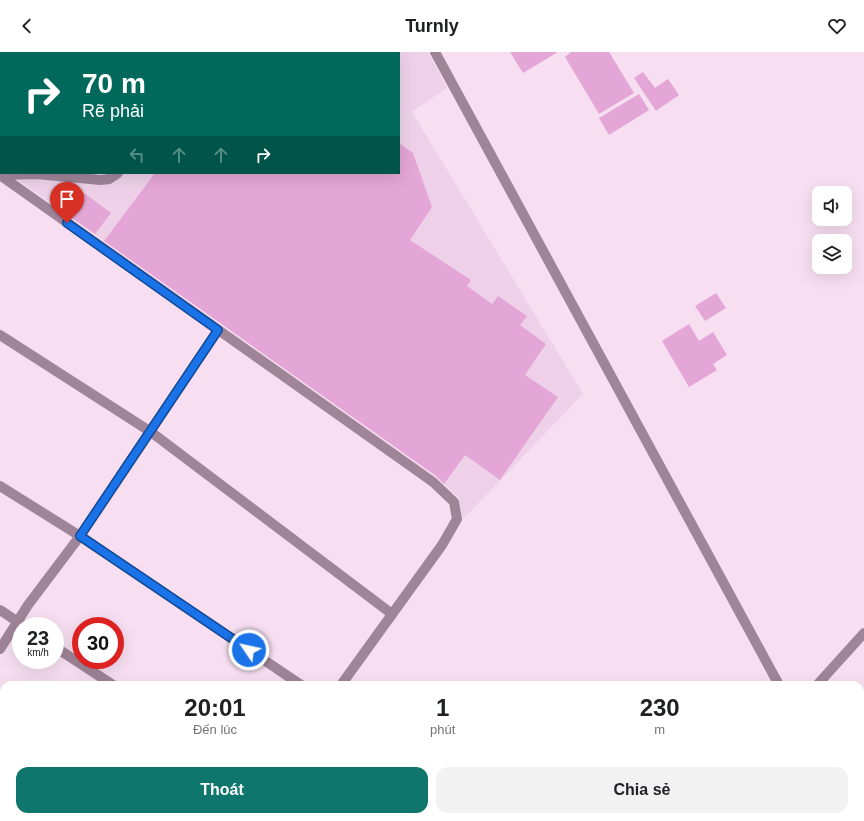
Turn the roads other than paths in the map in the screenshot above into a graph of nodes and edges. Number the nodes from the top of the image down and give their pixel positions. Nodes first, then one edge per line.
1 (435, 52) edge
2 (36, 174) edge
3 (36, 174) edge
4 (116, 174) edge
5 (1, 178) edge
6 (218, 330) junction
7 (0, 335) edge
8 (151, 432) junction
9 (0, 486) edge
10 (80, 536) junction
11 (0, 610) edge
12 (392, 614) junction
13 (25, 617) edge
14 (12, 618) edge
15 (864, 633) edge
16 (12, 634) edge
17 (0, 648) edge
18 (64, 653) edge
19 (107, 681) edge
20 (295, 681) edge
21 (344, 681) edge
22 (777, 681) edge
23 (820, 681) edge

1 - 22 street
2 - 4 street
3 - 5 street
5 - 6 street
6 - 8 street
6 - 12 street
7 - 8 street
8 - 10 street
8 - 12 street
9 - 10 street
10 - 13 street
10 - 20 street
11 - 14 street
12 - 21 street
15 - 23 street
16 - 17 street
18 - 19 street

